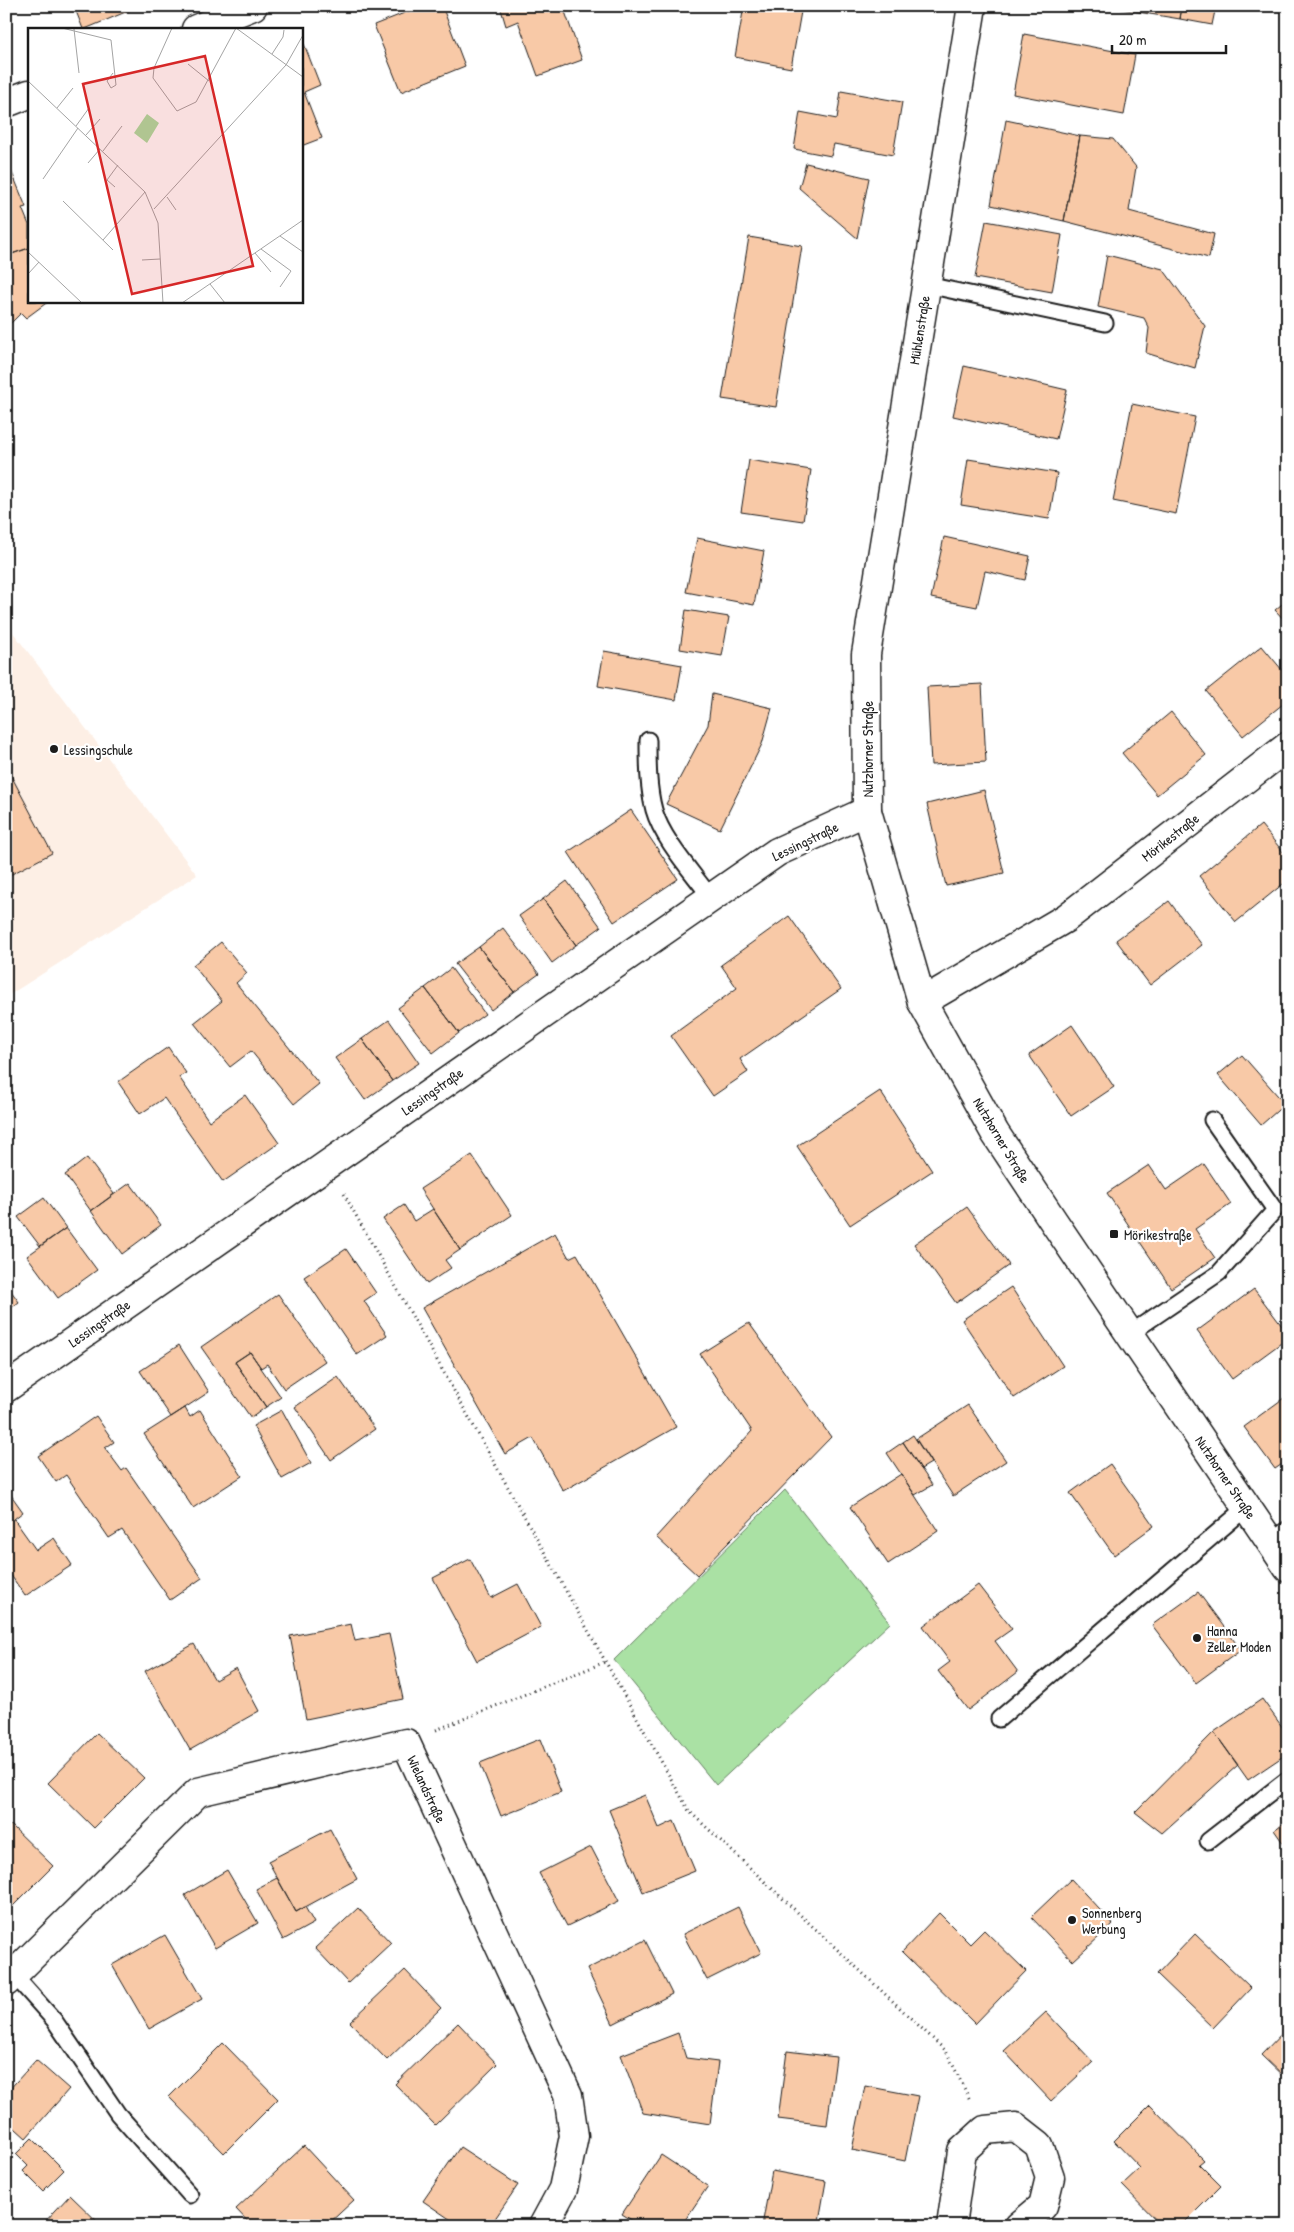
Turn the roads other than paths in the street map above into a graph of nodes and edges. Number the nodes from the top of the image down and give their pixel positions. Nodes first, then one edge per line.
1 (253, 6) edge
2 (972, 6) edge
3 (198, 28) edge
4 (28, 94) edge
5 (6, 103) edge
6 (927, 285) junction
7 (1105, 323) dead end
8 (866, 654) joint
9 (648, 740) dead end
10 (1288, 746) edge
11 (867, 811) junction
12 (711, 898) junction
13 (922, 1002) junction
14 (1212, 1120) dead end
15 (1129, 1334) junction
16 (6, 1388) edge
17 (1247, 1507) junction
18 (1279, 1535) edge
19 (1288, 1568) edge
20 (999, 1719) dead end
21 (1288, 1779) edge
22 (1208, 1841) dead end
23 (10, 1978) edge
24 (190, 2195) dead end
25 (543, 2226) edge
26 (951, 2226) edge
27 (1019, 2226) edge

1 - 3 street
2 - 6 street, Mühlenstraße
4 - 5 street
6 - 7 lane
6 - 8 street, Mühlenstraße
8 - 11 street, Nutzhorner Straße
9 - 12 lane
10 - 13 street, Mörikestraße
11 - 12 street, Lessingstraße
11 - 13 street, Nutzhorner Straße
12 - 16 street, Lessingstraße
13 - 15 street, Nutzhorner Straße
14 - 15 lane
15 - 17 street, Nutzhorner Straße
17 - 18 street, Nutzhorner Straße
17 - 20 lane
18 - 19 street, Nutzhorner Straße
21 - 22 lane
23 - 24 lane
23 - 25 street, Wielandstraße
26 - 27 street

